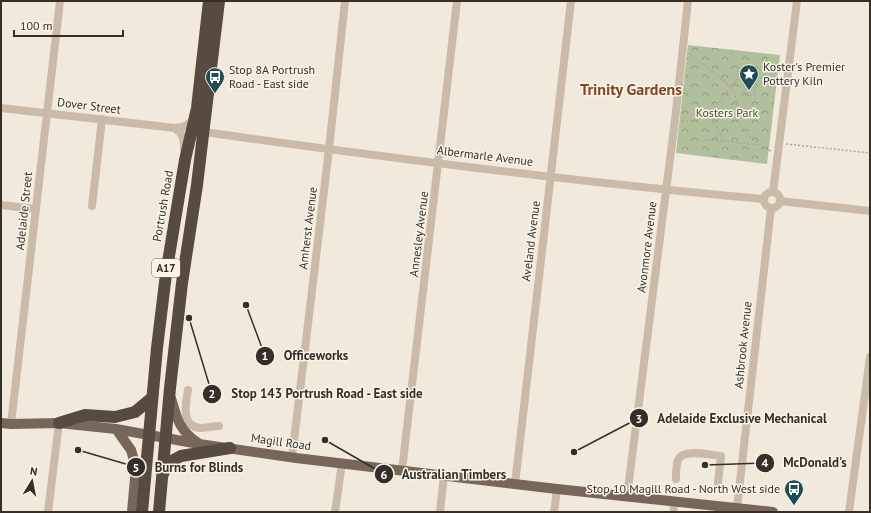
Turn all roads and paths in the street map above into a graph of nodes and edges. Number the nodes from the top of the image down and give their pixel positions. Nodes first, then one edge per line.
1 (60, 1) edge
2 (209, 1) edge
3 (219, 1) edge
4 (345, 1) edge
5 (457, 1) edge
6 (571, 1) edge
7 (688, 1) edge
8 (797, 1) edge
9 (688, 51) dead end
10 (790, 63) junction
11 (744, 86) junction
12 (731, 87) junction
13 (1, 108) edge
14 (709, 112) junction
15 (47, 113) junction
16 (196, 114) junction
17 (102, 119) junction
18 (675, 120) junction
19 (690, 122) junction
20 (690, 125) dead end
21 (175, 128) junction
22 (204, 132) junction
23 (704, 140) dead end
24 (724, 141) junction
25 (761, 146) junction
26 (779, 148) junction
27 (329, 149) junction
28 (870, 153) edge
29 (185, 160) junction
30 (439, 163) junction
31 (551, 176) junction
32 (180, 189) junction
33 (666, 190) junction
34 (773, 192) junction
35 (763, 199) junction
36 (780, 201) junction
37 (1, 205) edge
38 (92, 206) dead end
39 (771, 208) junction
40 (36, 209) junction
41 (870, 211) edge
42 (870, 357) edge
43 (188, 390) dead end
44 (169, 392) junction
45 (152, 398) junction
46 (1, 423) edge
47 (59, 423) junction
48 (12, 424) junction
49 (219, 426) dead end
50 (116, 429) junction
51 (149, 434) junction
52 (165, 437) junction
53 (199, 444) junction
54 (230, 448) junction
55 (292, 457) junction
56 (342, 463) junction
57 (402, 470) junction
58 (163, 474) junction
59 (444, 475) junction
60 (676, 479) dead end
61 (718, 483) dead end
62 (515, 484) junction
63 (557, 489) junction
64 (627, 496) junction
65 (675, 502) junction
66 (737, 508) junction
67 (48, 512) edge
68 (132, 512) edge
69 (142, 512) edge
70 (159, 512) edge
71 (335, 512) edge
72 (440, 512) edge
73 (554, 512) edge
74 (674, 512) edge
75 (773, 512) edge
76 (849, 512) edge

1 - 15 street, Adelaide Street
2 - 16 highway, Portrush Road / A17
3 - 22 highway, A17
4 - 27 street, Amherst Avenue
5 - 30 street, Annesley Avenue
6 - 31 street, Aveland Avenue
7 - 18 street, Avonmore Avenue
8 - 10 street
9 - 12 path
10 - 12 path
10 - 26 street
11 - 11 path
11 - 12 path
12 - 14 path
12 - 25 path
13 - 15 street, Dover Street
14 - 19 path
14 - 24 path
15 - 17 street, Dover Street
15 - 40 street, Adelaide Street
16 - 21 street, Dover Street
16 - 22 highway
16 - 29 highway, Portrush Road / A17
17 - 21 street, Dover Street
17 - 38 street
18 - 19 path
18 - 33 street, Avonmore Avenue
19 - 20 path
21 - 29 street
22 - 27 street, Albermarle Avenue
22 - 32 highway
22 - 44 highway, A17
23 - 24 path
24 - 25 path
25 - 26 path
26 - 28 path
26 - 34 street
27 - 30 street, Albermarle Avenue
27 - 55 street, Amherst Avenue
29 - 32 highway, Portrush Road / A17
30 - 31 street, Albermarle Avenue
30 - 57 street, Annesley Avenue
31 - 33 street, Albermarle Avenue
31 - 62 street, Aveland Avenue
32 - 45 highway, Portrush Road / A17
33 - 35 street, Albermarle Avenue
33 - 64 street, Avonmore Avenue
34 - 35 street
34 - 36 street
35 - 39 street
36 - 39 street
36 - 41 street
37 - 40 street
39 - 66 street, Ashbrook Avenue
40 - 48 street, Adelaide Street
42 - 76 street
43 - 49 street
44 - 52 highway, A17
44 - 53 main road
45 - 47 highway
45 - 51 highway, Portrush Road / A17
46 - 48 main road, Magill Road
47 - 48 main road, Magill Road
47 - 50 main road, Magill Road
47 - 67 street
50 - 51 main road, Magill Road
50 - 68 main road
51 - 52 main road, Magill Road
51 - 69 highway, Portrush Road / A17
52 - 53 main road, Magill Road
52 - 58 highway, A17
53 - 54 main road, Magill Road
54 - 55 main road, Magill Road
54 - 58 highway
55 - 56 main road, Magill Road
56 - 57 main road, Magill Road
56 - 71 street
57 - 59 main road, Magill Road
58 - 70 highway, A17
59 - 62 main road, Magill Road
59 - 72 street
60 - 61 street
62 - 63 main road, Magill Road
63 - 64 main road, Magill Road
63 - 73 street
64 - 65 main road, Magill Road
65 - 66 main road, Magill Road
65 - 74 street
66 - 75 main road, Magill Road

